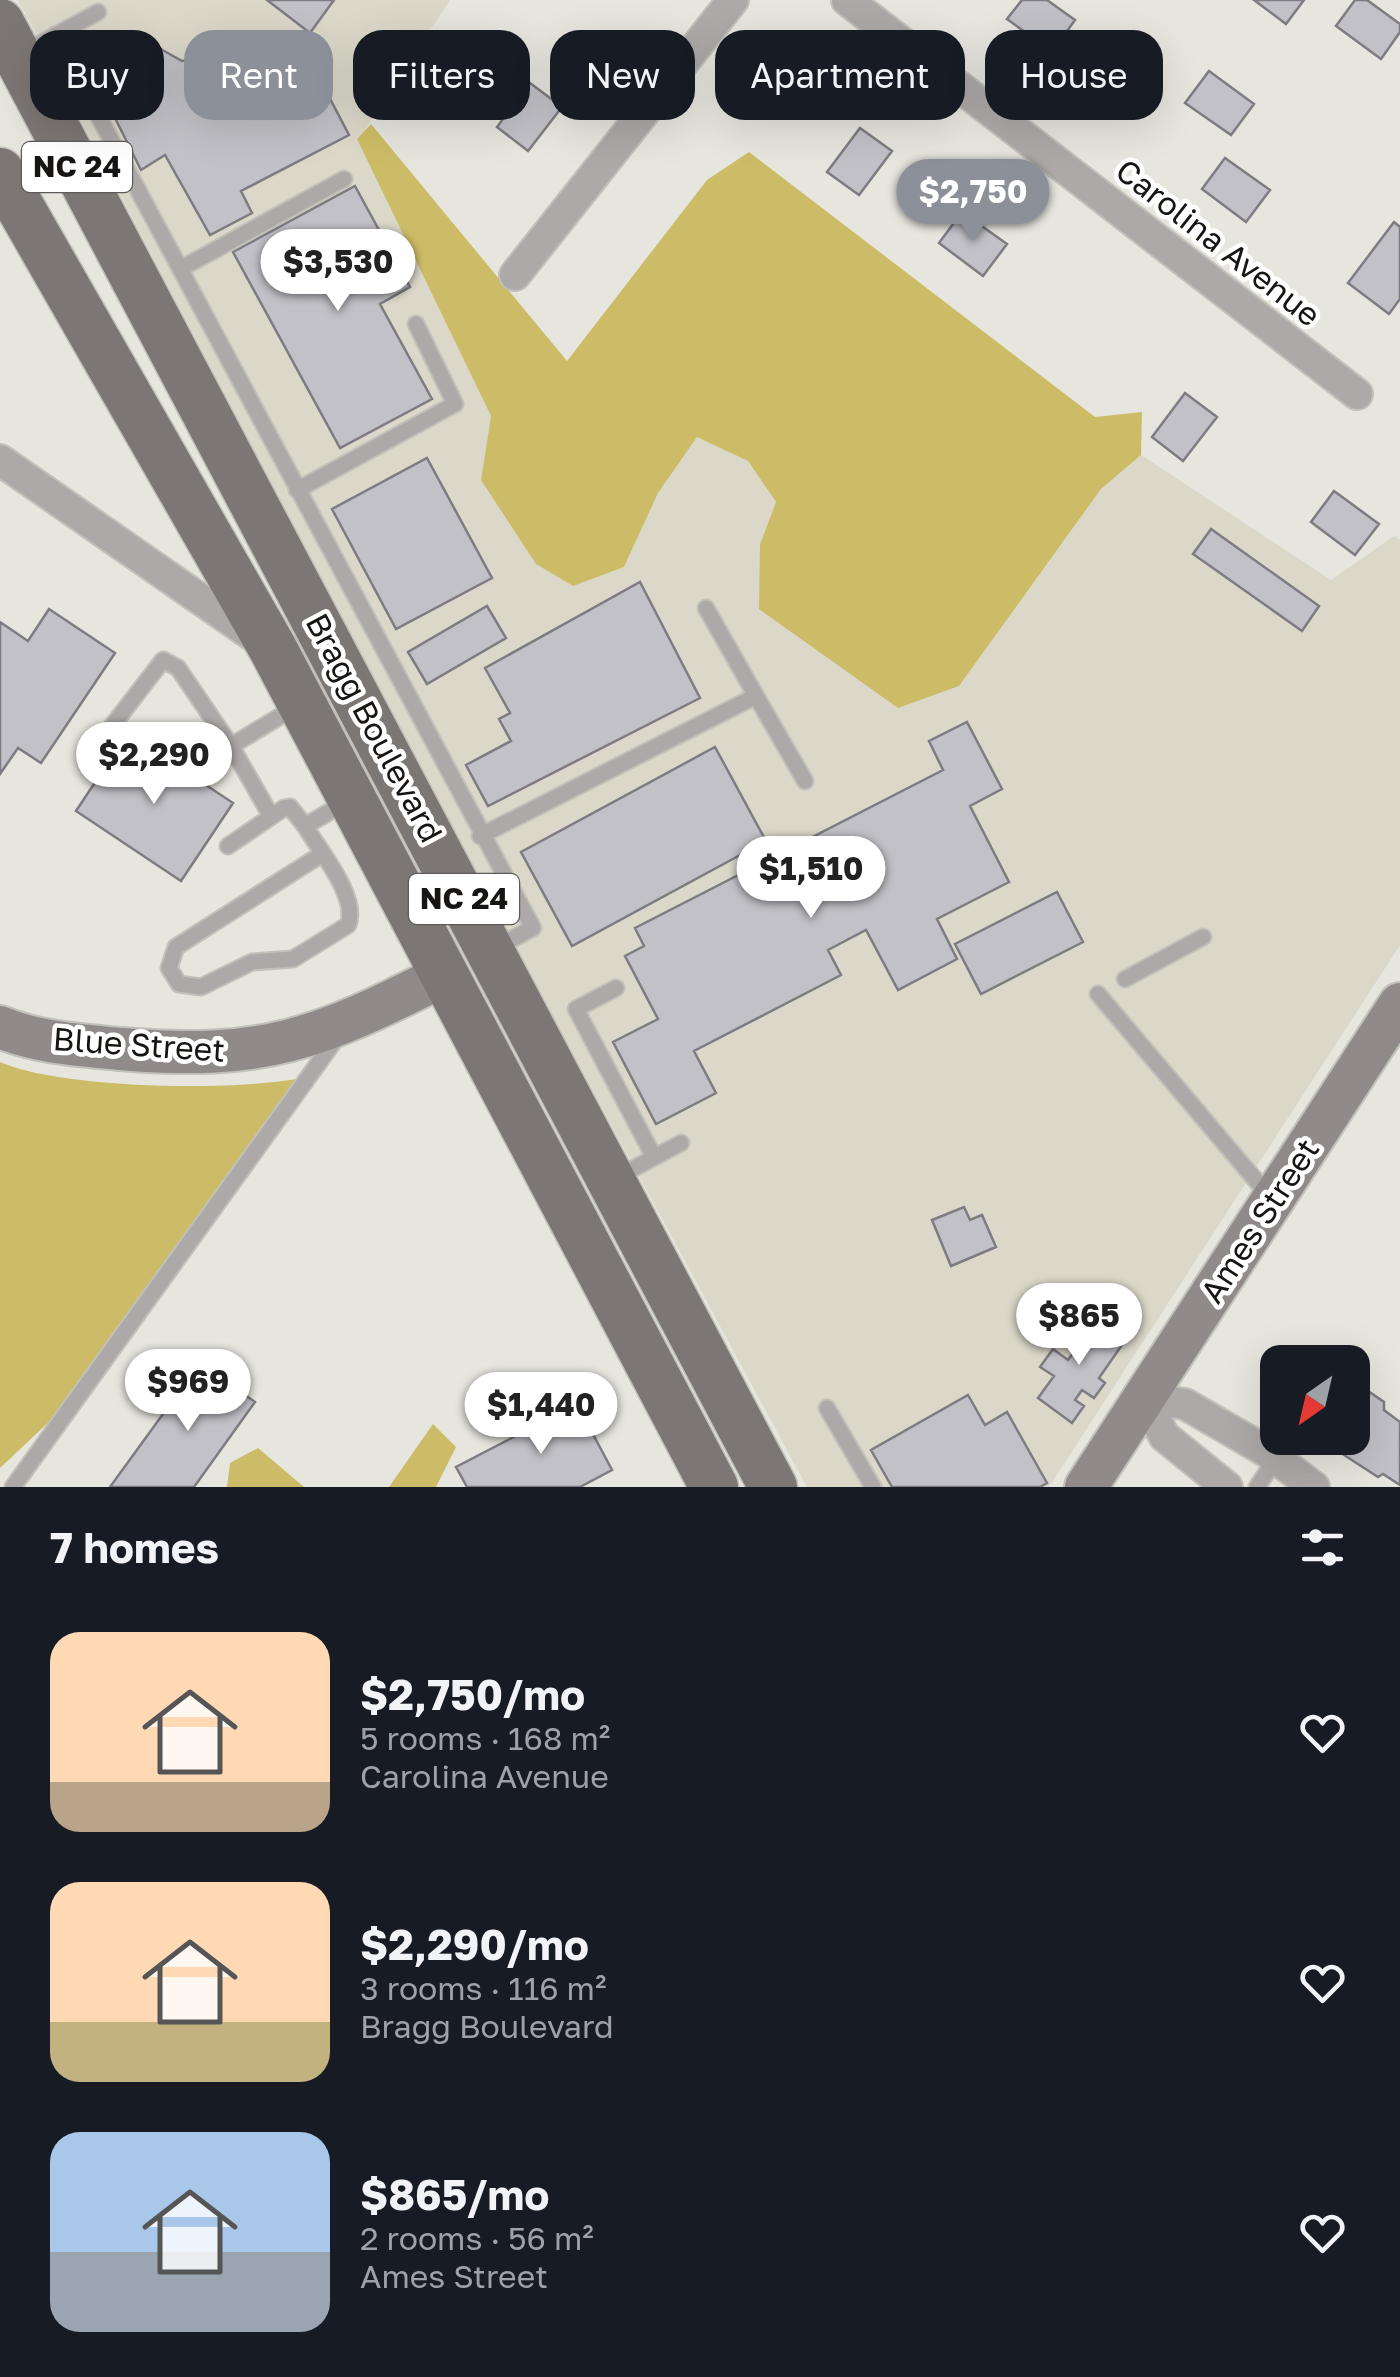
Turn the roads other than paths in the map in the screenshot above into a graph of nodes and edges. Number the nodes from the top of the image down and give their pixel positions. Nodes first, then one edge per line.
1 (733, 0) edge
2 (846, 0) edge
3 (98, 12) dead end
4 (24, 38) edge
5 (0, 172) edge
6 (344, 179) dead end
7 (140, 241) junction
8 (182, 268) junction
9 (515, 276) dead end
10 (180, 315) junction
11 (416, 324) dead end
12 (1357, 394) dead end
13 (235, 419) junction
14 (0, 460) edge
15 (298, 490) junction
16 (320, 582) junction
17 (706, 608) dead end
18 (272, 649) junction
19 (756, 696) junction
20 (300, 704) junction
21 (231, 746) junction
22 (92, 752) dead end
23 (805, 781) dead end
24 (352, 799) junction
25 (271, 816) junction
26 (447, 824) junction
27 (305, 826) junction
28 (480, 836) junction
29 (228, 846) dead end
30 (322, 854) junction
31 (1203, 938) dead end
32 (492, 950) junction
33 (444, 974) junction
34 (1125, 979) dead end
35 (616, 988) dead end
36 (1098, 994) dead end
37 (1400, 1004) edge
38 (346, 1023) junction
39 (0, 1027) edge
40 (681, 1143) dead end
41 (654, 1158) junction
42 (612, 1180) junction
43 (1274, 1202) junction
44 (1145, 1398) junction
45 (827, 1408) dead end
46 (1276, 1459) junction
47 (13, 1487) edge
48 (714, 1487) edge
49 (773, 1487) edge
50 (873, 1487) edge
51 (1086, 1487) edge
52 (1227, 1487) edge
53 (1257, 1487) edge
54 (1314, 1487) edge

1 - 9 street
2 - 12 street, Carolina Avenue
3 - 4 lane
4 - 7 main road, Bragg Boulevard / NC 24
5 - 18 main road, Bragg Boulevard / NC 24
6 - 8 lane
7 - 8 lane
7 - 10 main road, Bragg Boulevard / NC 24
8 - 10 lane
10 - 13 main road, Bragg Boulevard / NC 24
11 - 15 lane
13 - 15 lane
13 - 16 main road, Bragg Boulevard / NC 24
14 - 18 street
15 - 16 lane
16 - 26 main road, Bragg Boulevard / NC 24
17 - 19 lane
18 - 20 main road, Bragg Boulevard / NC 24
19 - 23 lane
19 - 28 lane
20 - 21 lane
20 - 24 main road, Bragg Boulevard / NC 24
21 - 22 lane
21 - 25 lane
24 - 27 lane
24 - 33 main road, Bragg Boulevard / NC 24
25 - 27 lane
25 - 29 lane
26 - 28 lane
26 - 32 main road, Bragg Boulevard / NC 24
27 - 30 lane
28 - 32 lane
30 - 30 lane
31 - 34 lane
32 - 42 main road, Bragg Boulevard / NC 24
33 - 38 street, Blue Street
33 - 48 main road, Bragg Boulevard / NC 24
35 - 41 lane
36 - 43 lane
37 - 43 street, Ames Street
38 - 39 street, Blue Street
38 - 47 lane
40 - 41 lane
41 - 42 lane
42 - 49 main road, Bragg Boulevard / NC 24
43 - 44 street, Ames Street
44 - 46 street
44 - 51 street, Ames Street
44 - 52 street
45 - 50 lane
46 - 53 lane
46 - 54 street

